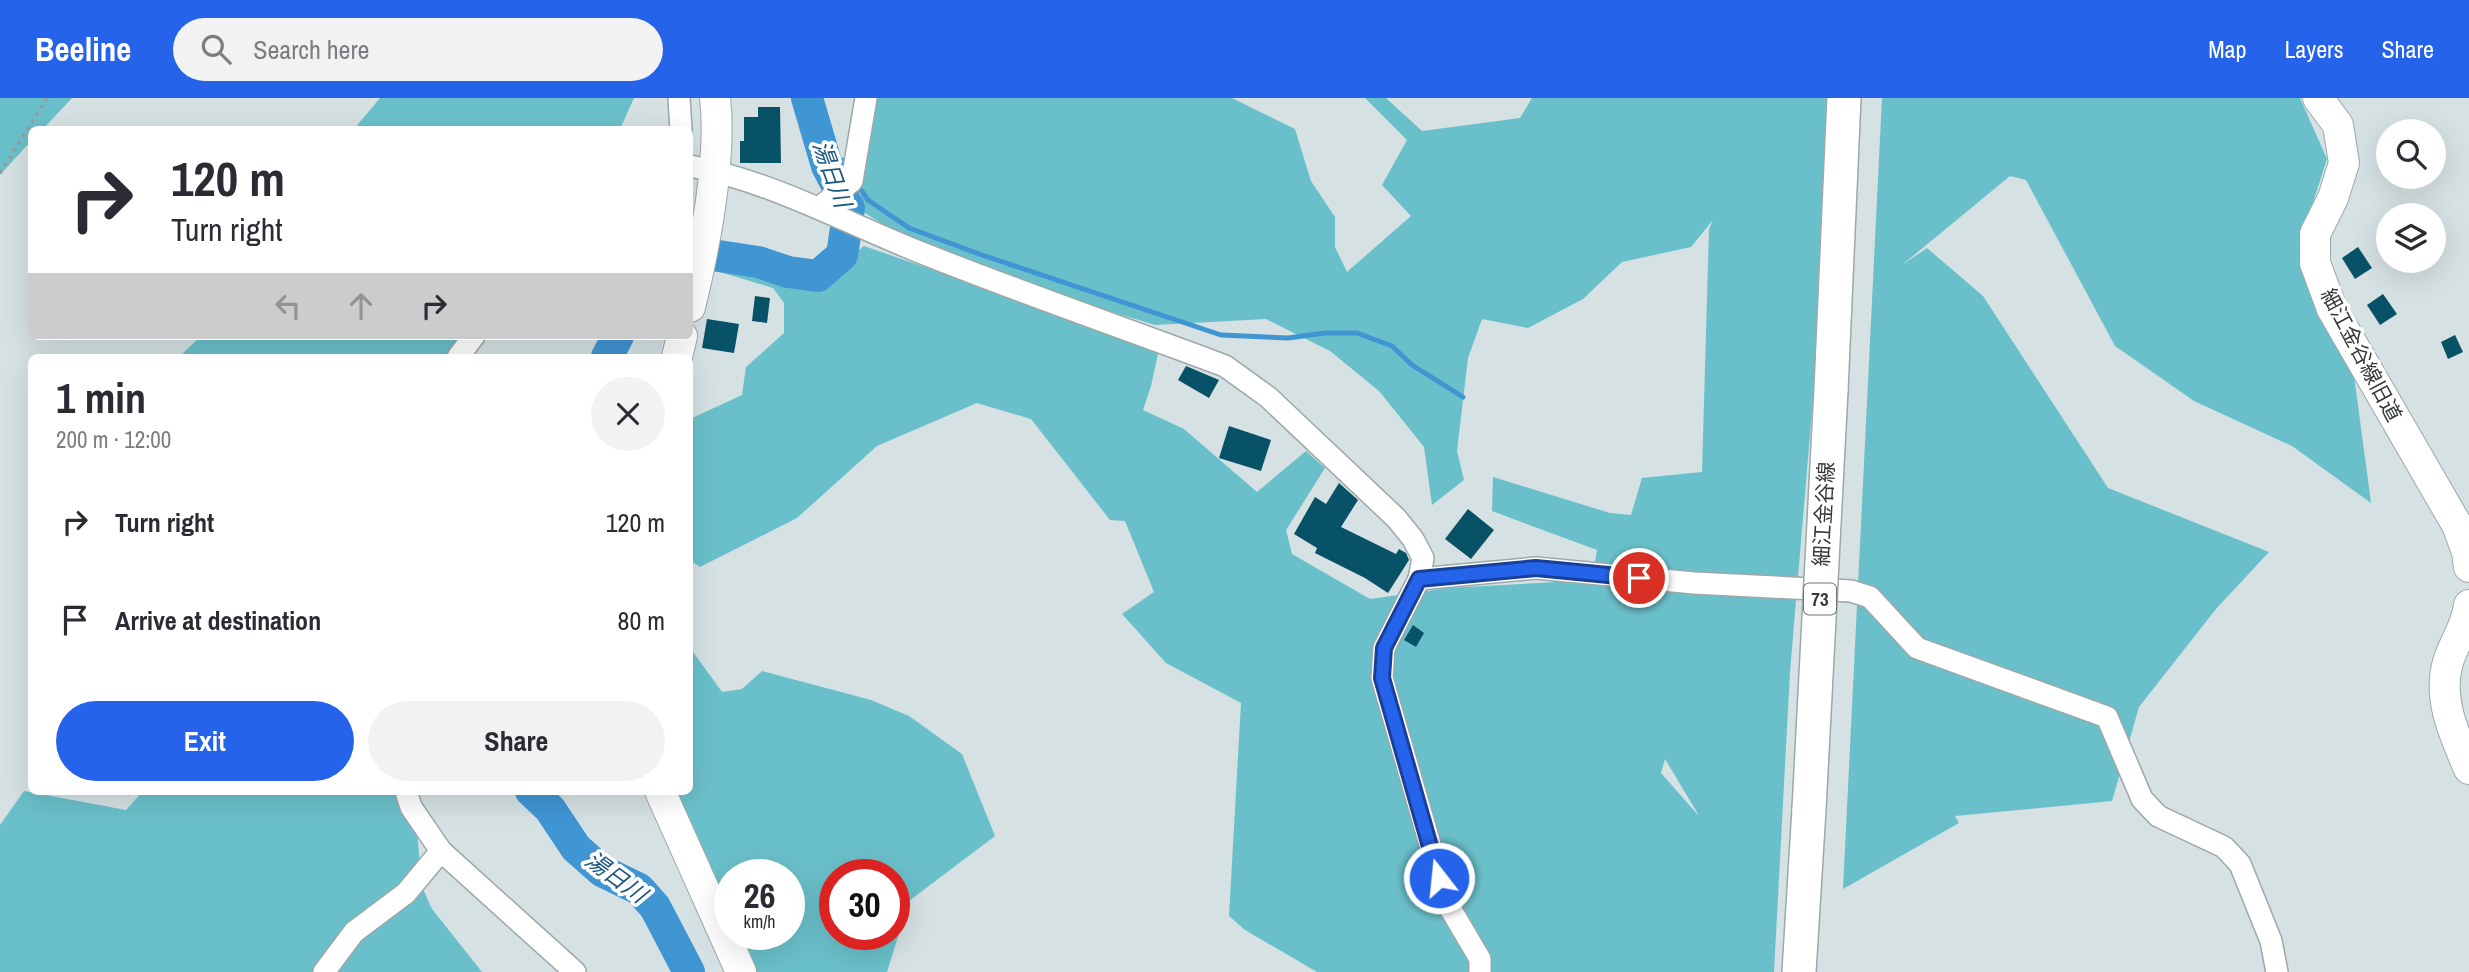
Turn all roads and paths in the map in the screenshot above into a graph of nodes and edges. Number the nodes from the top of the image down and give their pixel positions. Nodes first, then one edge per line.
1 (47, 98) edge
2 (679, 98) edge
3 (715, 98) edge
4 (866, 98) edge
5 (1844, 98) edge
6 (2318, 98) edge
7 (29, 126) edge
8 (681, 126) edge
9 (28, 128) edge
10 (702, 168) edge
11 (0, 173) edge
12 (819, 208) junction
13 (693, 295) edge
14 (471, 340) edge
15 (460, 354) edge
16 (2469, 567) edge
17 (1419, 579) junction
18 (2469, 605) edge
19 (2469, 769) edge
20 (408, 795) edge
21 (662, 795) edge
22 (441, 851) junction
23 (324, 972) edge
24 (575, 972) edge
25 (741, 972) edge
26 (1480, 972) edge
27 (1799, 972) edge
28 (2277, 972) edge

1 - 7 path
2 - 8 street
3 - 10 street
4 - 12 street
5 - 27 main road, 細江金谷線 / 73, bridge
6 - 16 street, 細江金谷線旧道
9 - 11 path
10 - 12 street
10 - 13 street
12 - 17 street
14 - 15 street
17 - 26 street
17 - 28 street
18 - 19 street
20 - 22 street
21 - 25 street
22 - 23 street
22 - 24 street

